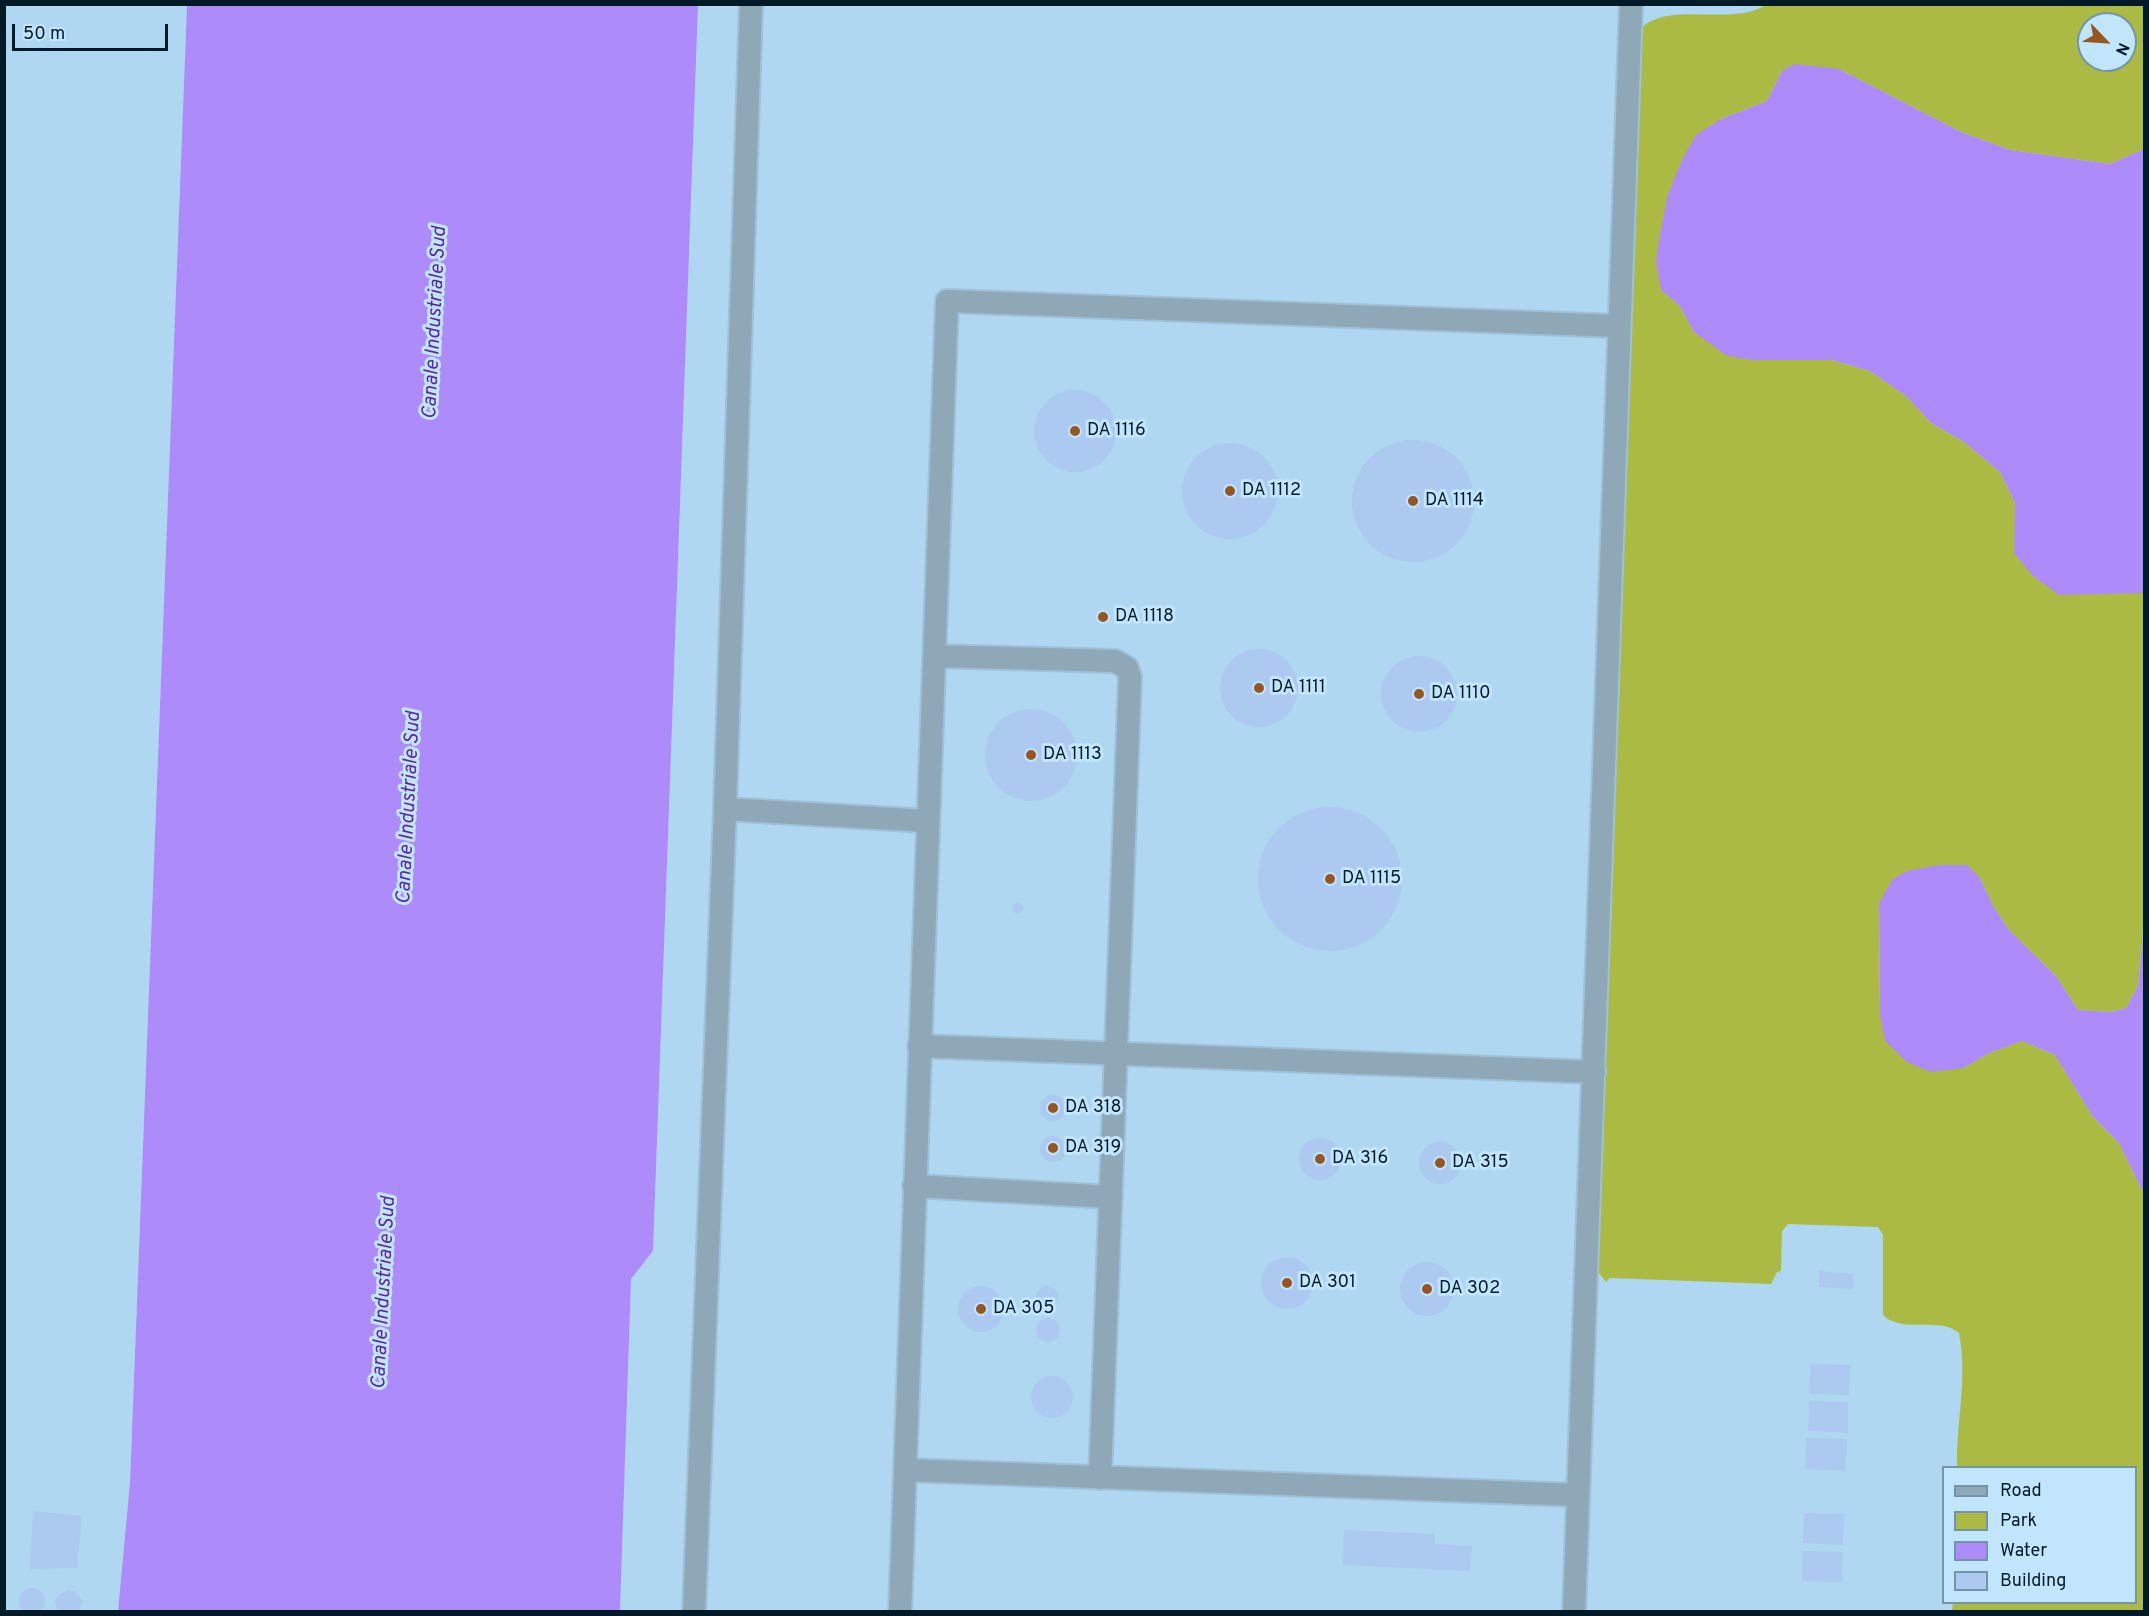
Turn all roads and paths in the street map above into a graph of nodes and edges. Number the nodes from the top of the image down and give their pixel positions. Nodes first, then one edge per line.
1 (751, 4) edge
2 (1631, 4) edge
3 (1619, 326) junction
4 (935, 656) junction
5 (724, 809) junction
6 (927, 821) junction
7 (919, 1046) junction
8 (1116, 1055) junction
9 (1594, 1072) junction
10 (914, 1186) junction
11 (1111, 1197) junction
12 (905, 1470) junction
13 (1100, 1478) junction
14 (1578, 1495) junction
15 (694, 1611) edge
16 (900, 1611) edge
17 (1574, 1611) edge

1 - 5 lane
2 - 3 lane
3 - 4 lane
3 - 9 lane
4 - 6 lane
4 - 8 lane
5 - 6 lane
5 - 15 lane
6 - 7 lane
7 - 8 lane
7 - 10 lane
8 - 9 lane
8 - 11 lane
9 - 14 lane
10 - 11 lane
10 - 12 lane
11 - 13 lane
12 - 13 lane
12 - 16 lane
13 - 14 lane
14 - 17 lane

